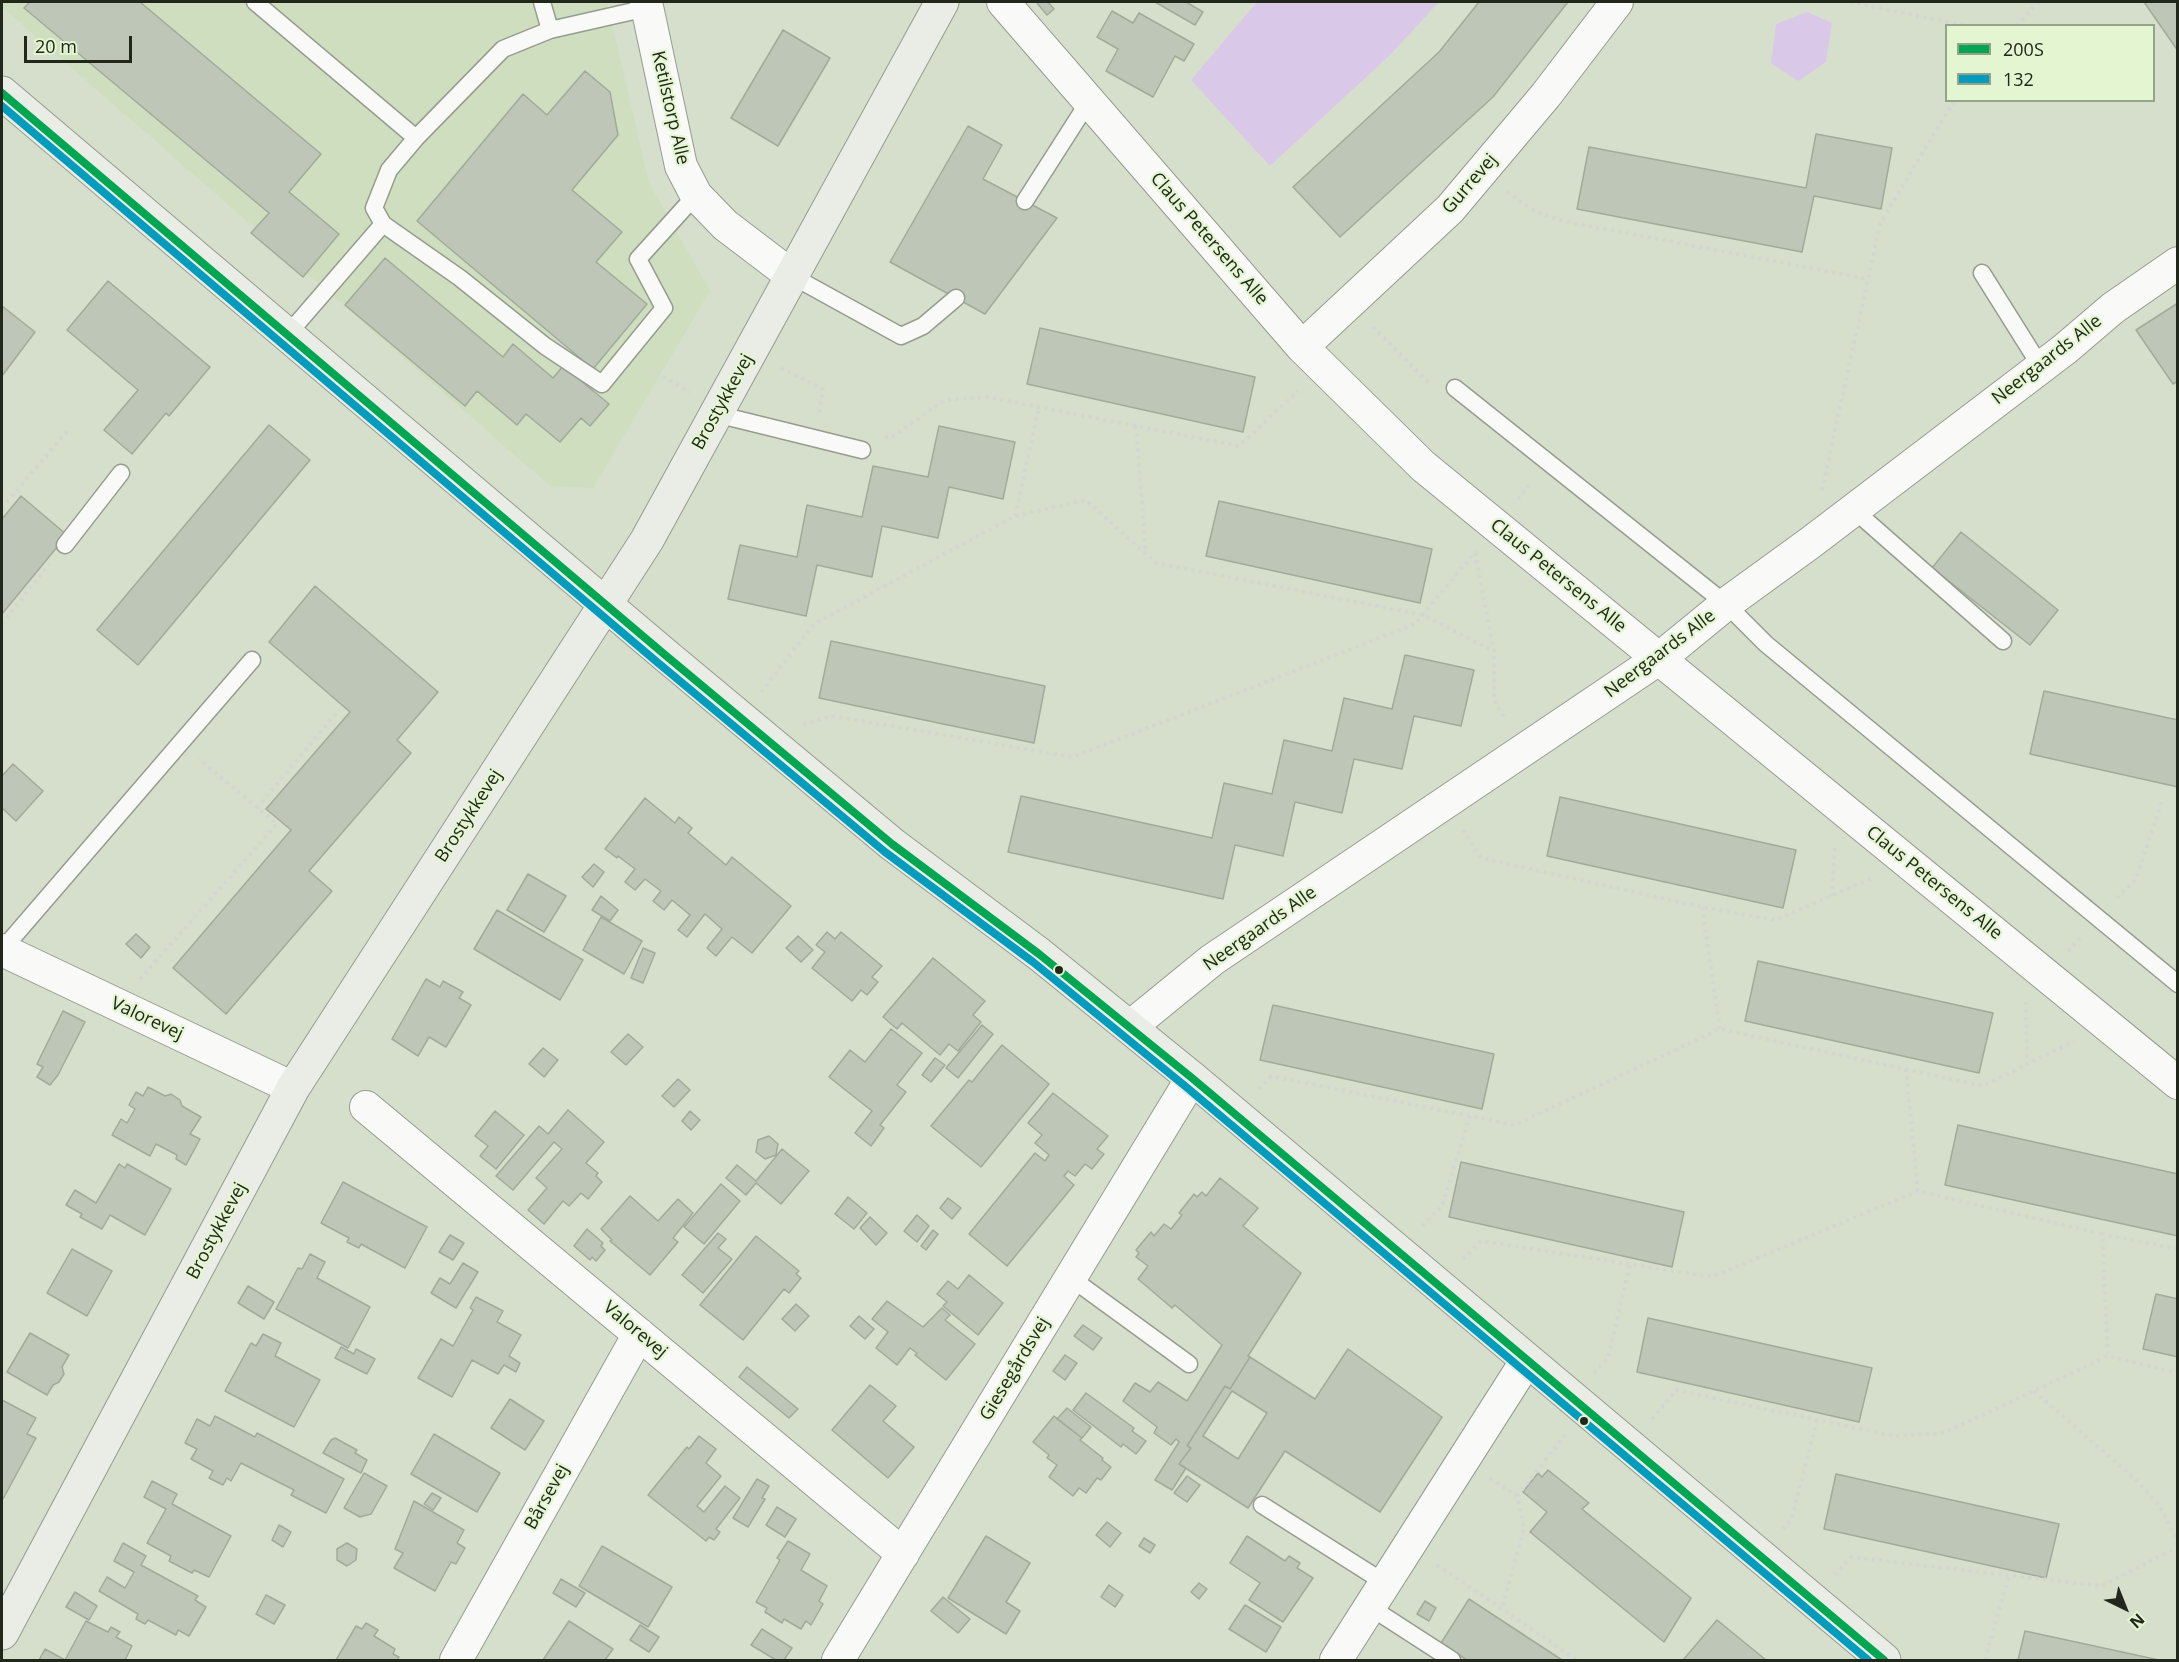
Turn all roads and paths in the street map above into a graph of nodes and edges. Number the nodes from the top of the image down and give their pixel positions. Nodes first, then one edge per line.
1 (255, 2) edge
2 (542, 2) edge
3 (942, 2) edge
4 (1003, 2) edge
5 (1617, 2) edge
6 (1851, 2) edge
7 (2038, 2) edge
8 (646, 5) edge
9 (1957, 24) edge
10 (2019, 24) edge
11 (550, 30) junction
12 (2, 93) edge
13 (1089, 101) junction
14 (1955, 102) edge
15 (416, 138) junction
16 (1479, 173) junction
17 (696, 195) junction
18 (1025, 201) dead end
19 (383, 224) junction
20 (2178, 263) edge
21 (1982, 273) dead end
22 (792, 276) junction
23 (1868, 279) junction
24 (956, 298) dead end
25 (1349, 303) junction
26 (288, 334) junction
27 (750, 352) junction
28 (626, 354) junction
29 (1313, 357) junction
30 (2041, 367) junction
31 (1455, 388) joint
32 (1039, 407) junction
33 (718, 411) junction
34 (818, 423) dead end
35 (1136, 426) junction
36 (69, 429) dead end
37 (882, 436) dead end
38 (862, 450) dead end
39 (1548, 462) junction
40 (121, 473) dead end
41 (2, 508) edge
42 (1854, 510) junction
43 (1015, 516) junction
44 (1497, 526) junction
45 (1810, 543) junction
46 (64, 545) joint
47 (1475, 552) junction
48 (1146, 554) junction
49 (1726, 604) junction
50 (606, 605) junction
51 (1423, 615) junction
52 (2, 624) edge
53 (2003, 641) dead end
54 (1494, 651) junction
55 (1660, 658) junction
56 (252, 660) dead end
57 (339, 710) dead end
58 (751, 727) junction
59 (180, 744) junction
60 (1524, 749) junction
61 (2163, 798) dead end
62 (1445, 803) junction
63 (257, 808) junction
64 (1909, 862) junction
65 (1702, 907) junction
66 (2098, 918) junction
67 (2, 950) edge
68 (2046, 976) junction
69 (2178, 984) edge
70 (126, 1009) junction
71 (2107, 1025) junction
72 (1130, 1027) junction
73 (1720, 1029) junction
74 (2027, 1065) junction
75 (1905, 1069) junction
76 (1192, 1078) junction
77 (2178, 1083) edge
78 (293, 1088) junction
79 (366, 1107) dead end
80 (1235, 1114) junction
81 (1470, 1116) junction
82 (1918, 1191) junction
83 (2102, 1234) junction
84 (2178, 1249) edge
85 (1398, 1250) junction
86 (1630, 1264) junction
87 (1071, 1278) junction
88 (1438, 1284) junction
89 (639, 1334) junction
90 (2108, 1356) junction
91 (1527, 1360) junction
92 (1189, 1364) dead end
93 (2178, 1373) edge
94 (2034, 1391) junction
95 (1579, 1403) junction
96 (1817, 1419) junction
97 (1630, 1445) junction
98 (1262, 1505) dead end
99 (2178, 1541) edge
100 (1409, 1546) junction
101 (2178, 1547) edge
102 (903, 1554) junction
103 (1761, 1557) junction
104 (2009, 1575) junction
105 (1378, 1595) junction
106 (1813, 1600) junction
107 (1502, 1609) junction
108 (2, 1633) edge
109 (456, 1660) edge
110 (838, 1660) edge
111 (1336, 1660) edge
112 (1452, 1660) edge
113 (1577, 1660) edge
114 (1884, 1660) edge
115 (1985, 1660) edge

1 - 15 lane
2 - 11 lane
3 - 22 street, Brostykkevej
4 - 13 street, Claus Petersens Alle
5 - 16 street, Gurrevej
6 - 9 path
7 - 10 path
8 - 11 lane
8 - 17 street, Ketilstorp Alle
11 - 15 lane
12 - 26 street
13 - 18 lane
13 - 29 street, Claus Petersens Alle
14 - 23 path
15 - 19 lane
16 - 23 path
16 - 25 street, Gurrevej
17 - 22 street, Ketilstorp Alle
17 - 28 lane
19 - 26 lane
19 - 28 lane
20 - 30 street, Neergaards Alle
21 - 30 lane
22 - 24 lane
22 - 27 street, Brostykkevej
23 - 45 path
25 - 29 street, Gurrevej
25 - 31 path
26 - 50 street
27 - 33 street, Brostykkevej
27 - 34 path
28 - 33 path
29 - 35 path
29 - 44 street, Claus Petersens Alle
30 - 42 street, Neergaards Alle
31 - 39 lane
32 - 35 path
32 - 37 path
32 - 43 path
33 - 38 lane
33 - 50 street, Brostykkevej
35 - 48 path
36 - 41 path
39 - 44 path
39 - 49 lane
40 - 46 lane
42 - 45 street, Neergaards Alle
42 - 53 lane
43 - 48 path
43 - 58 path
44 - 47 path
44 - 55 street, Claus Petersens Alle
45 - 49 street, Neergaards Alle
46 - 52 path
47 - 51 path
47 - 54 path
48 - 51 path
49 - 55 street, Neergaards Alle
49 - 66 lane
50 - 58 street
50 - 78 street, Brostykkevej
51 - 54 path
51 - 58 path
54 - 60 path
55 - 60 street, Neergaards Alle
55 - 64 street, Claus Petersens Alle
56 - 59 lane
57 - 63 path
58 - 72 street
59 - 63 path
59 - 67 lane
60 - 62 street, Neergaards Alle
61 - 66 path
62 - 65 path
62 - 72 street, Neergaards Alle
63 - 70 path
64 - 65 path
64 - 68 street, Claus Petersens Alle
65 - 73 path
66 - 68 path
66 - 69 lane
67 - 70 street, Valorevej
68 - 71 street, Claus Petersens Alle
68 - 74 path
70 - 78 street, Valorevej
71 - 74 path
71 - 77 street, Claus Petersens Alle
72 - 76 street
73 - 75 path
73 - 81 path
74 - 75 path
75 - 82 path
76 - 80 street
76 - 87 street, Giesegårdsvej
78 - 108 street, Brostykkevej
79 - 89 street, Valorevej
80 - 81 path
80 - 85 street
81 - 85 path
82 - 83 path
82 - 86 path
83 - 84 path
83 - 90 path
85 - 88 street
86 - 88 path
86 - 95 path
87 - 92 lane
87 - 102 street, Giesegårdsvej
88 - 91 street
89 - 102 street, Valorevej
89 - 109 street, Bårsevej
90 - 93 path
90 - 94 path
91 - 95 street
91 - 100 street
94 - 96 path
94 - 99 path
95 - 97 street
95 - 107 path
96 - 97 path
96 - 103 path
97 - 103 street
98 - 105 lane
100 - 105 street
100 - 107 path
101 - 104 path
102 - 110 street, Giesegårdsvej
103 - 106 street
104 - 106 path
104 - 115 path
105 - 111 street
105 - 112 lane
106 - 114 street
107 - 113 path

